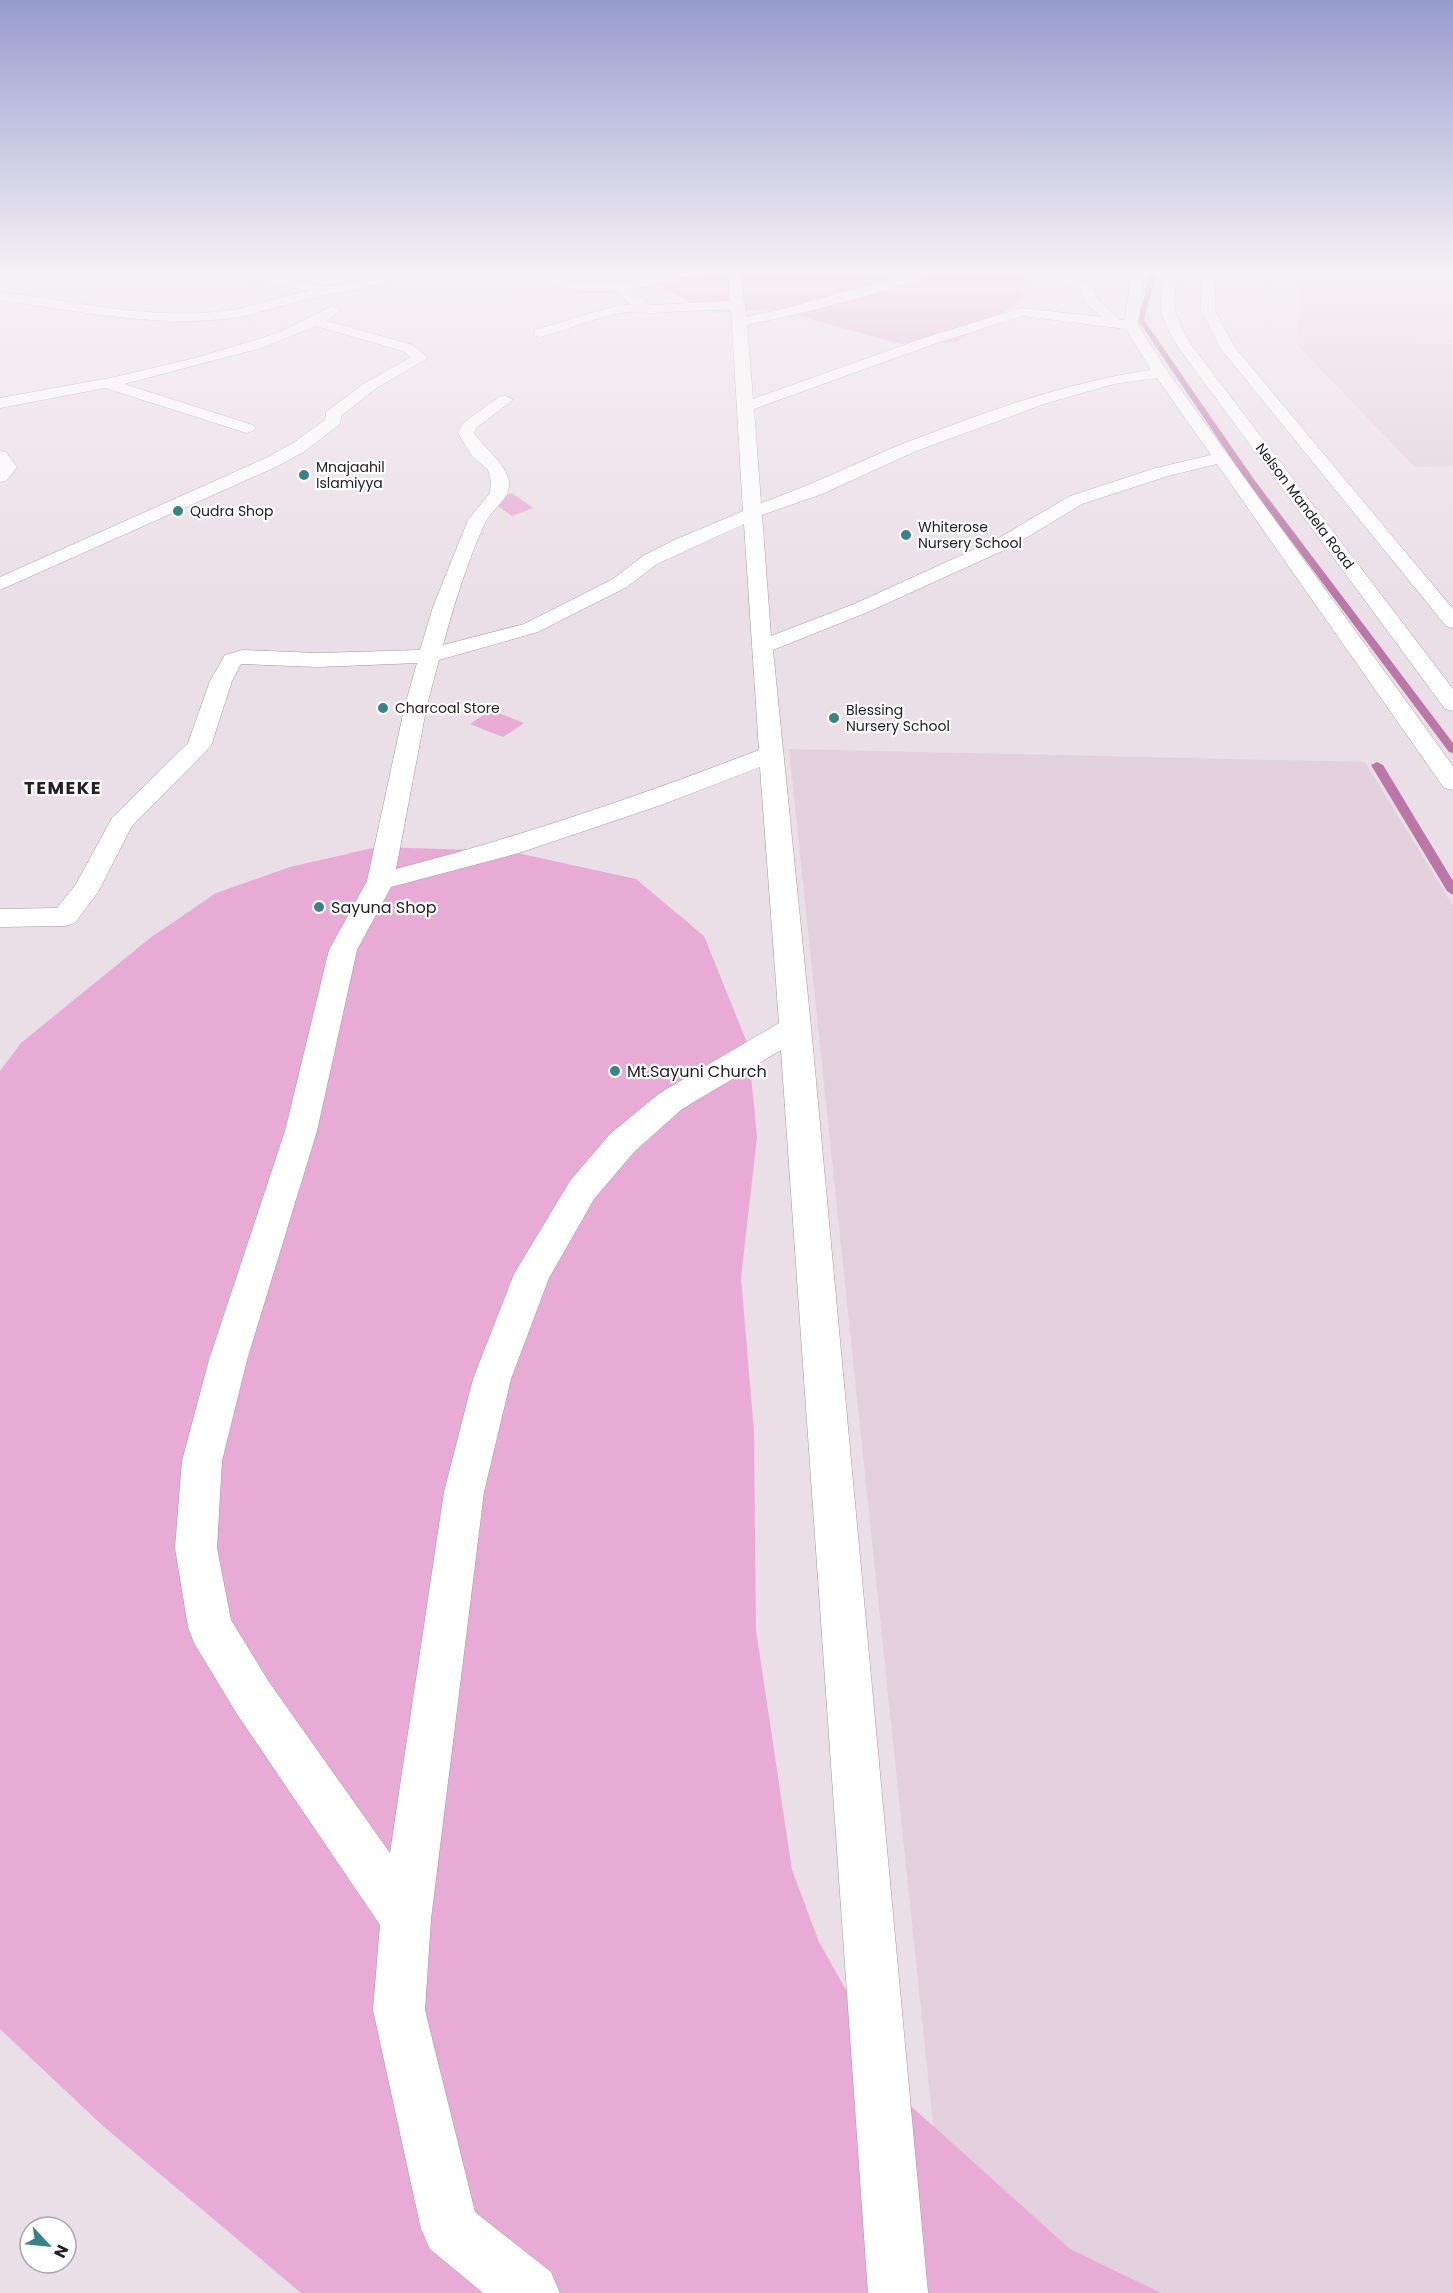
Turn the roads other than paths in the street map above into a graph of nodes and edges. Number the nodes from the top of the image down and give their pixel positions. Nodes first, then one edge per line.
1 (130, 378) edge
2 (388, 378) edge
3 (746, 378) edge
4 (826, 378) edge
5 (1127, 378) edge
6 (1164, 378) edge
7 (1208, 378) edge
8 (1252, 378) edge
9 (107, 384) junction
10 (504, 400) dead end
11 (0, 403) edge
12 (748, 406) junction
13 (247, 428) dead end
14 (0, 456) edge
15 (1220, 458) junction
16 (0, 477) edge
17 (752, 513) junction
18 (0, 584) edge
19 (1453, 622) edge
20 (761, 647) junction
21 (429, 656) junction
22 (1453, 704) edge
23 (771, 754) junction
24 (1453, 783) edge
25 (380, 881) junction
26 (0, 918) edge
27 (796, 1027) junction
28 (406, 1919) junction
29 (530, 2293) edge
30 (898, 2293) edge

1 - 9 street
2 - 18 street
3 - 12 street
4 - 12 street
5 - 17 street
6 - 15 street
7 - 22 street, Nelson Mandela Road
8 - 19 street
9 - 11 street
9 - 13 street
10 - 21 street
12 - 17 street
14 - 16 street
15 - 20 street
15 - 24 street
17 - 20 street
17 - 21 street
20 - 23 street
21 - 25 street
21 - 26 street
23 - 25 street
23 - 27 street
25 - 28 street
27 - 28 street
27 - 30 street
28 - 29 street

